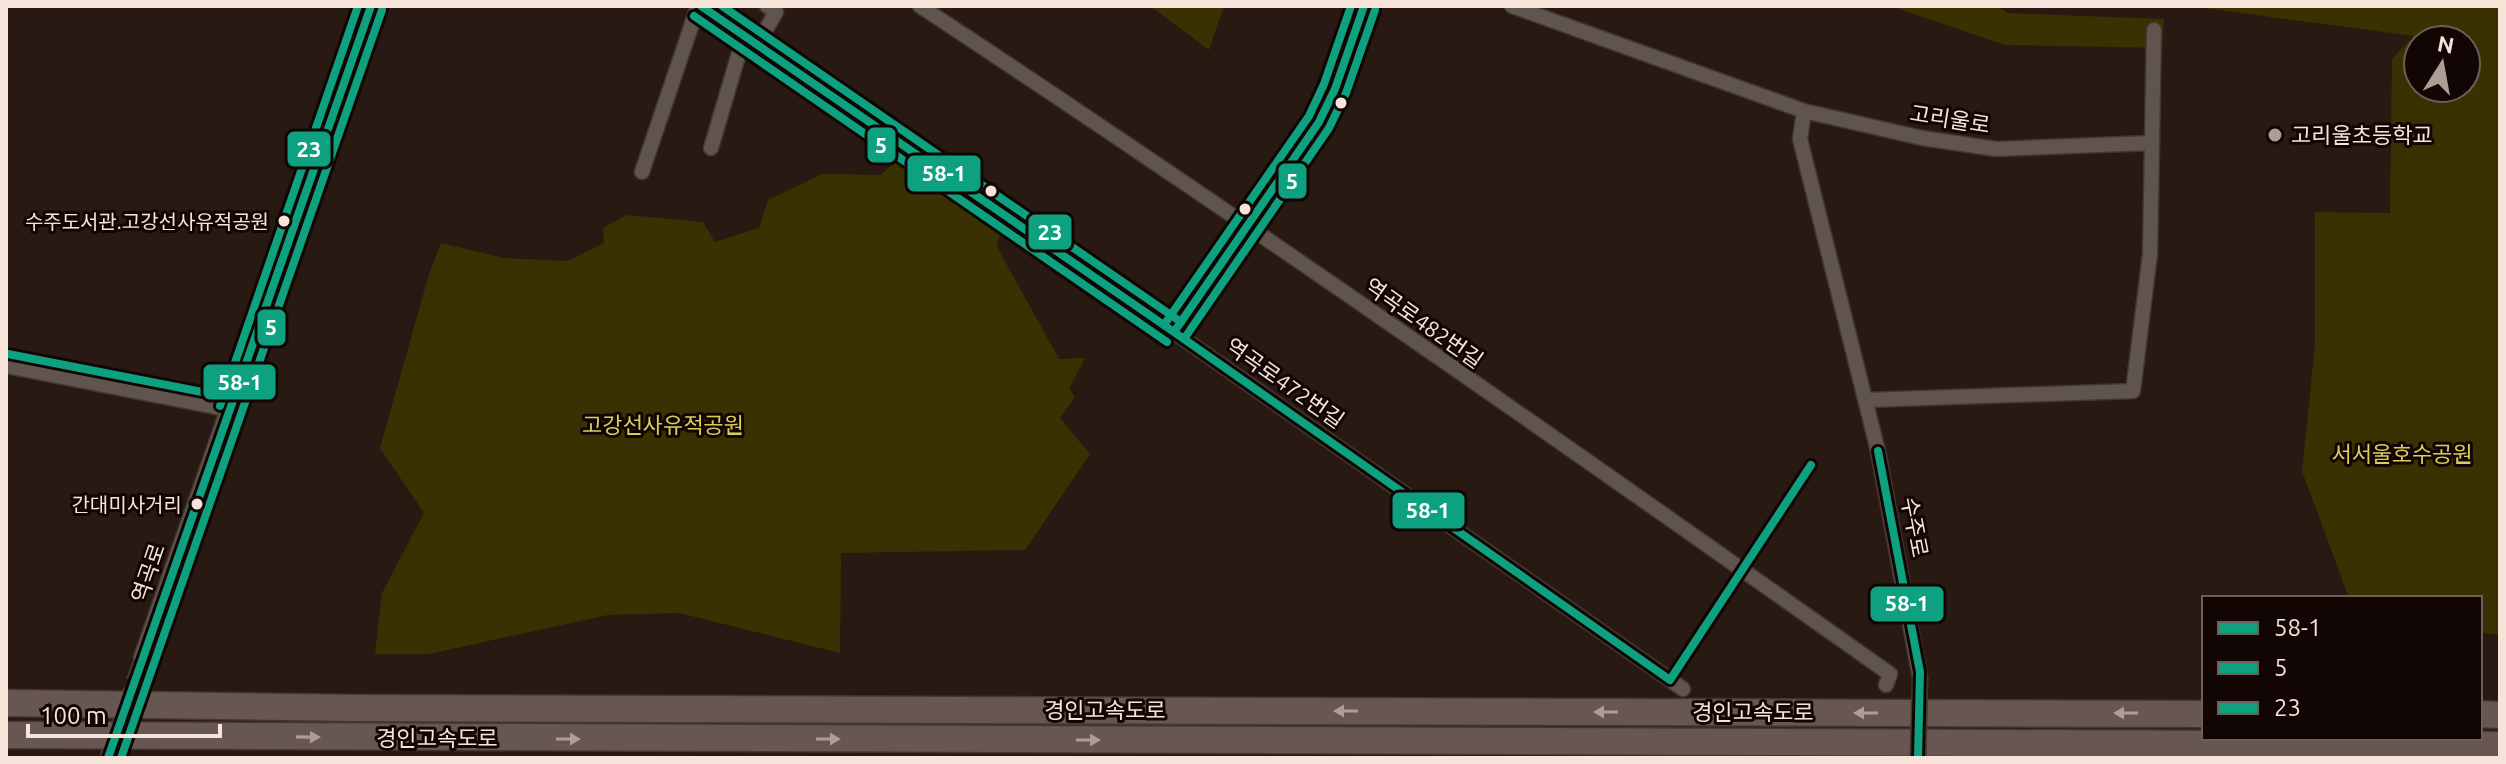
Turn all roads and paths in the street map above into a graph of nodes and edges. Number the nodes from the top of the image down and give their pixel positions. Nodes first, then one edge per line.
1 (371, 6) edge
2 (700, 6) edge
3 (767, 6) edge
4 (920, 6) edge
5 (1364, 6) edge
6 (1512, 6) edge
7 (2154, 30) dead end
8 (751, 40) junction
9 (1804, 111) junction
10 (2152, 143) junction
11 (711, 148) dead end
12 (642, 172) dead end
13 (1246, 226) junction
14 (1174, 332) junction
15 (6, 366) edge
16 (1866, 400) junction
17 (231, 410) junction
18 (143, 658) tunnel mouth
19 (1886, 685) dead end
20 (1683, 689) dead end
21 (6, 703) edge
22 (2202, 714) edge
23 (6, 735) edge
24 (2500, 745) edge
25 (1918, 758) edge

1 - 17 street, 역곡로
2 - 8 street, 역곡로472번길
2 - 12 street
3 - 8 street
4 - 13 street, 역곡로482번길
5 - 13 street
6 - 9 street, 고리울로
7 - 10 street
8 - 11 street
8 - 14 street, 역곡로472번길
9 - 10 street, 고리울로
9 - 16 street, 수주로
10 - 16 street
13 - 14 street
13 - 19 street, 역곡로482번길
14 - 20 street, 역곡로472번길
15 - 17 street
16 - 25 street, 수주로, bridge
17 - 18 street, 역곡로
22 -> 21 highway, 경인고속도로
23 -> 24 highway, 경인고속도로

